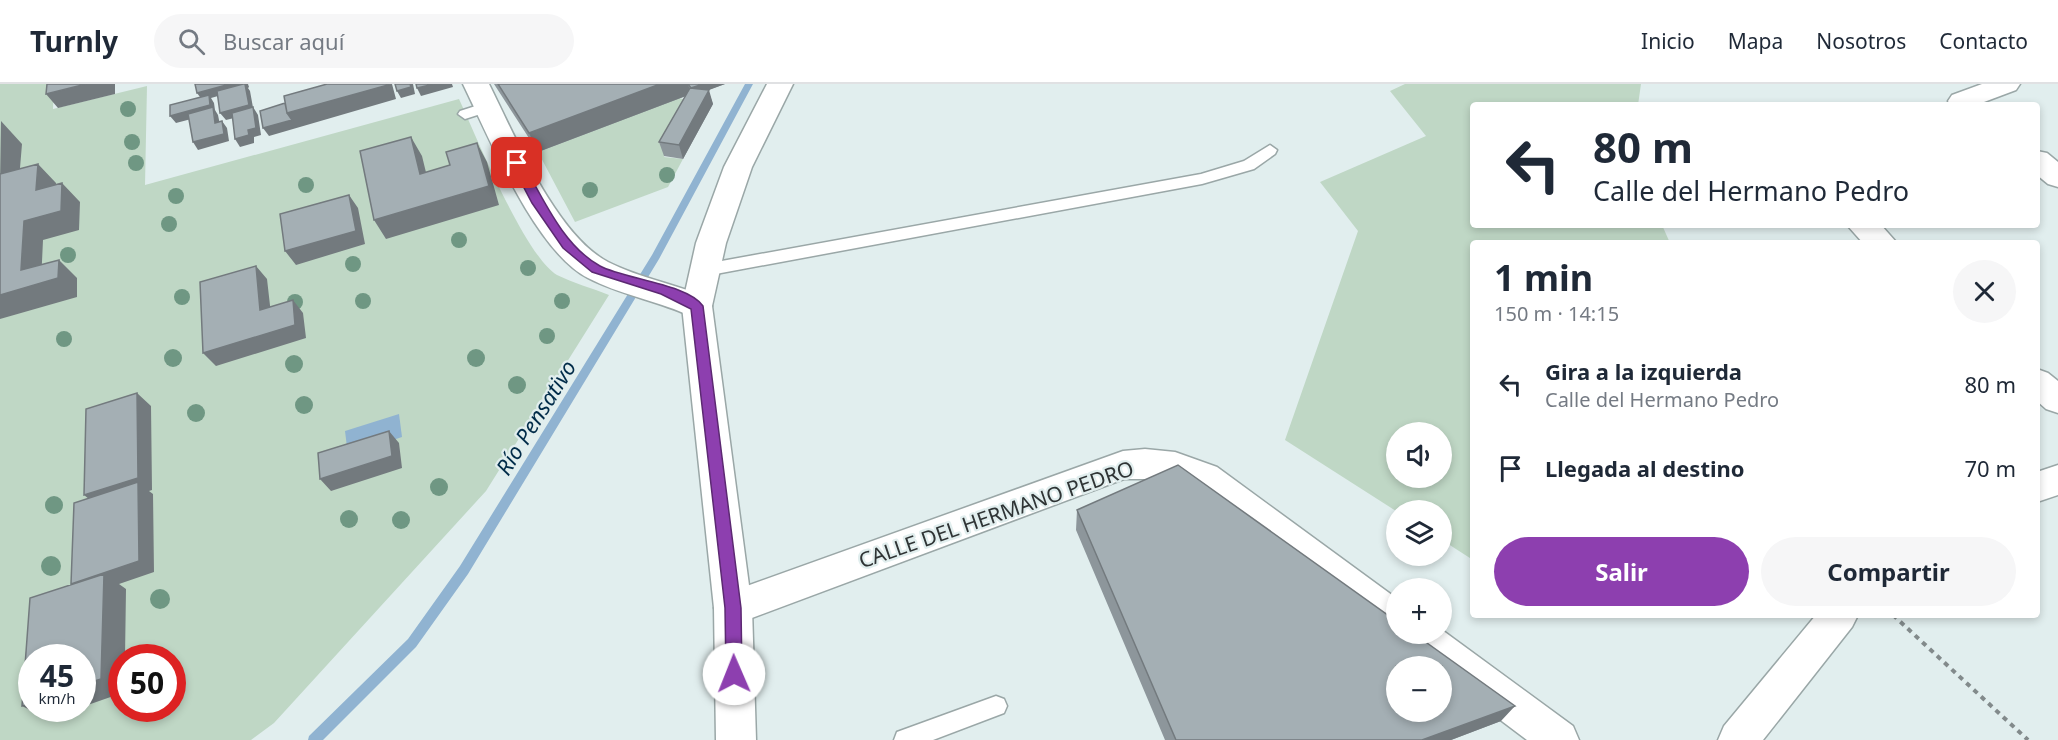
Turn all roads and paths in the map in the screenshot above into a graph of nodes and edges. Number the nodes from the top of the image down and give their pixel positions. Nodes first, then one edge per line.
1 (780, 84) edge
2 (2007, 84) edge
3 (476, 102) edge
4 (1962, 102) edge
5 (1270, 150) dead end
6 (2040, 162) edge
7 (2058, 177) edge
8 (1865, 228) edge
9 (1879, 240) edge
10 (705, 270) junction
11 (697, 306) junction
12 (2040, 385) edge
13 (2058, 400) edge
14 (2058, 480) edge
15 (2040, 486) edge
16 (733, 608) junction
17 (1386, 612) edge
18 (1837, 618) edge
19 (1896, 618) edge
20 (1430, 644) edge
21 (996, 706) dead end
22 (736, 740) edge
23 (905, 740) edge
24 (1559, 740) edge
25 (1738, 740) edge
26 (2028, 740) edge

1 - 10 street
2 - 4 street
3 - 11 street
5 - 10 lane
6 - 7 street
8 - 9 street
10 - 11 street
11 - 16 street
12 - 13 street
14 - 15 street
16 - 17 street, CALLE DEL HERMANO PEDRO
16 - 22 street
18 - 25 street
19 - 26 path
20 - 24 street
21 - 23 lane

